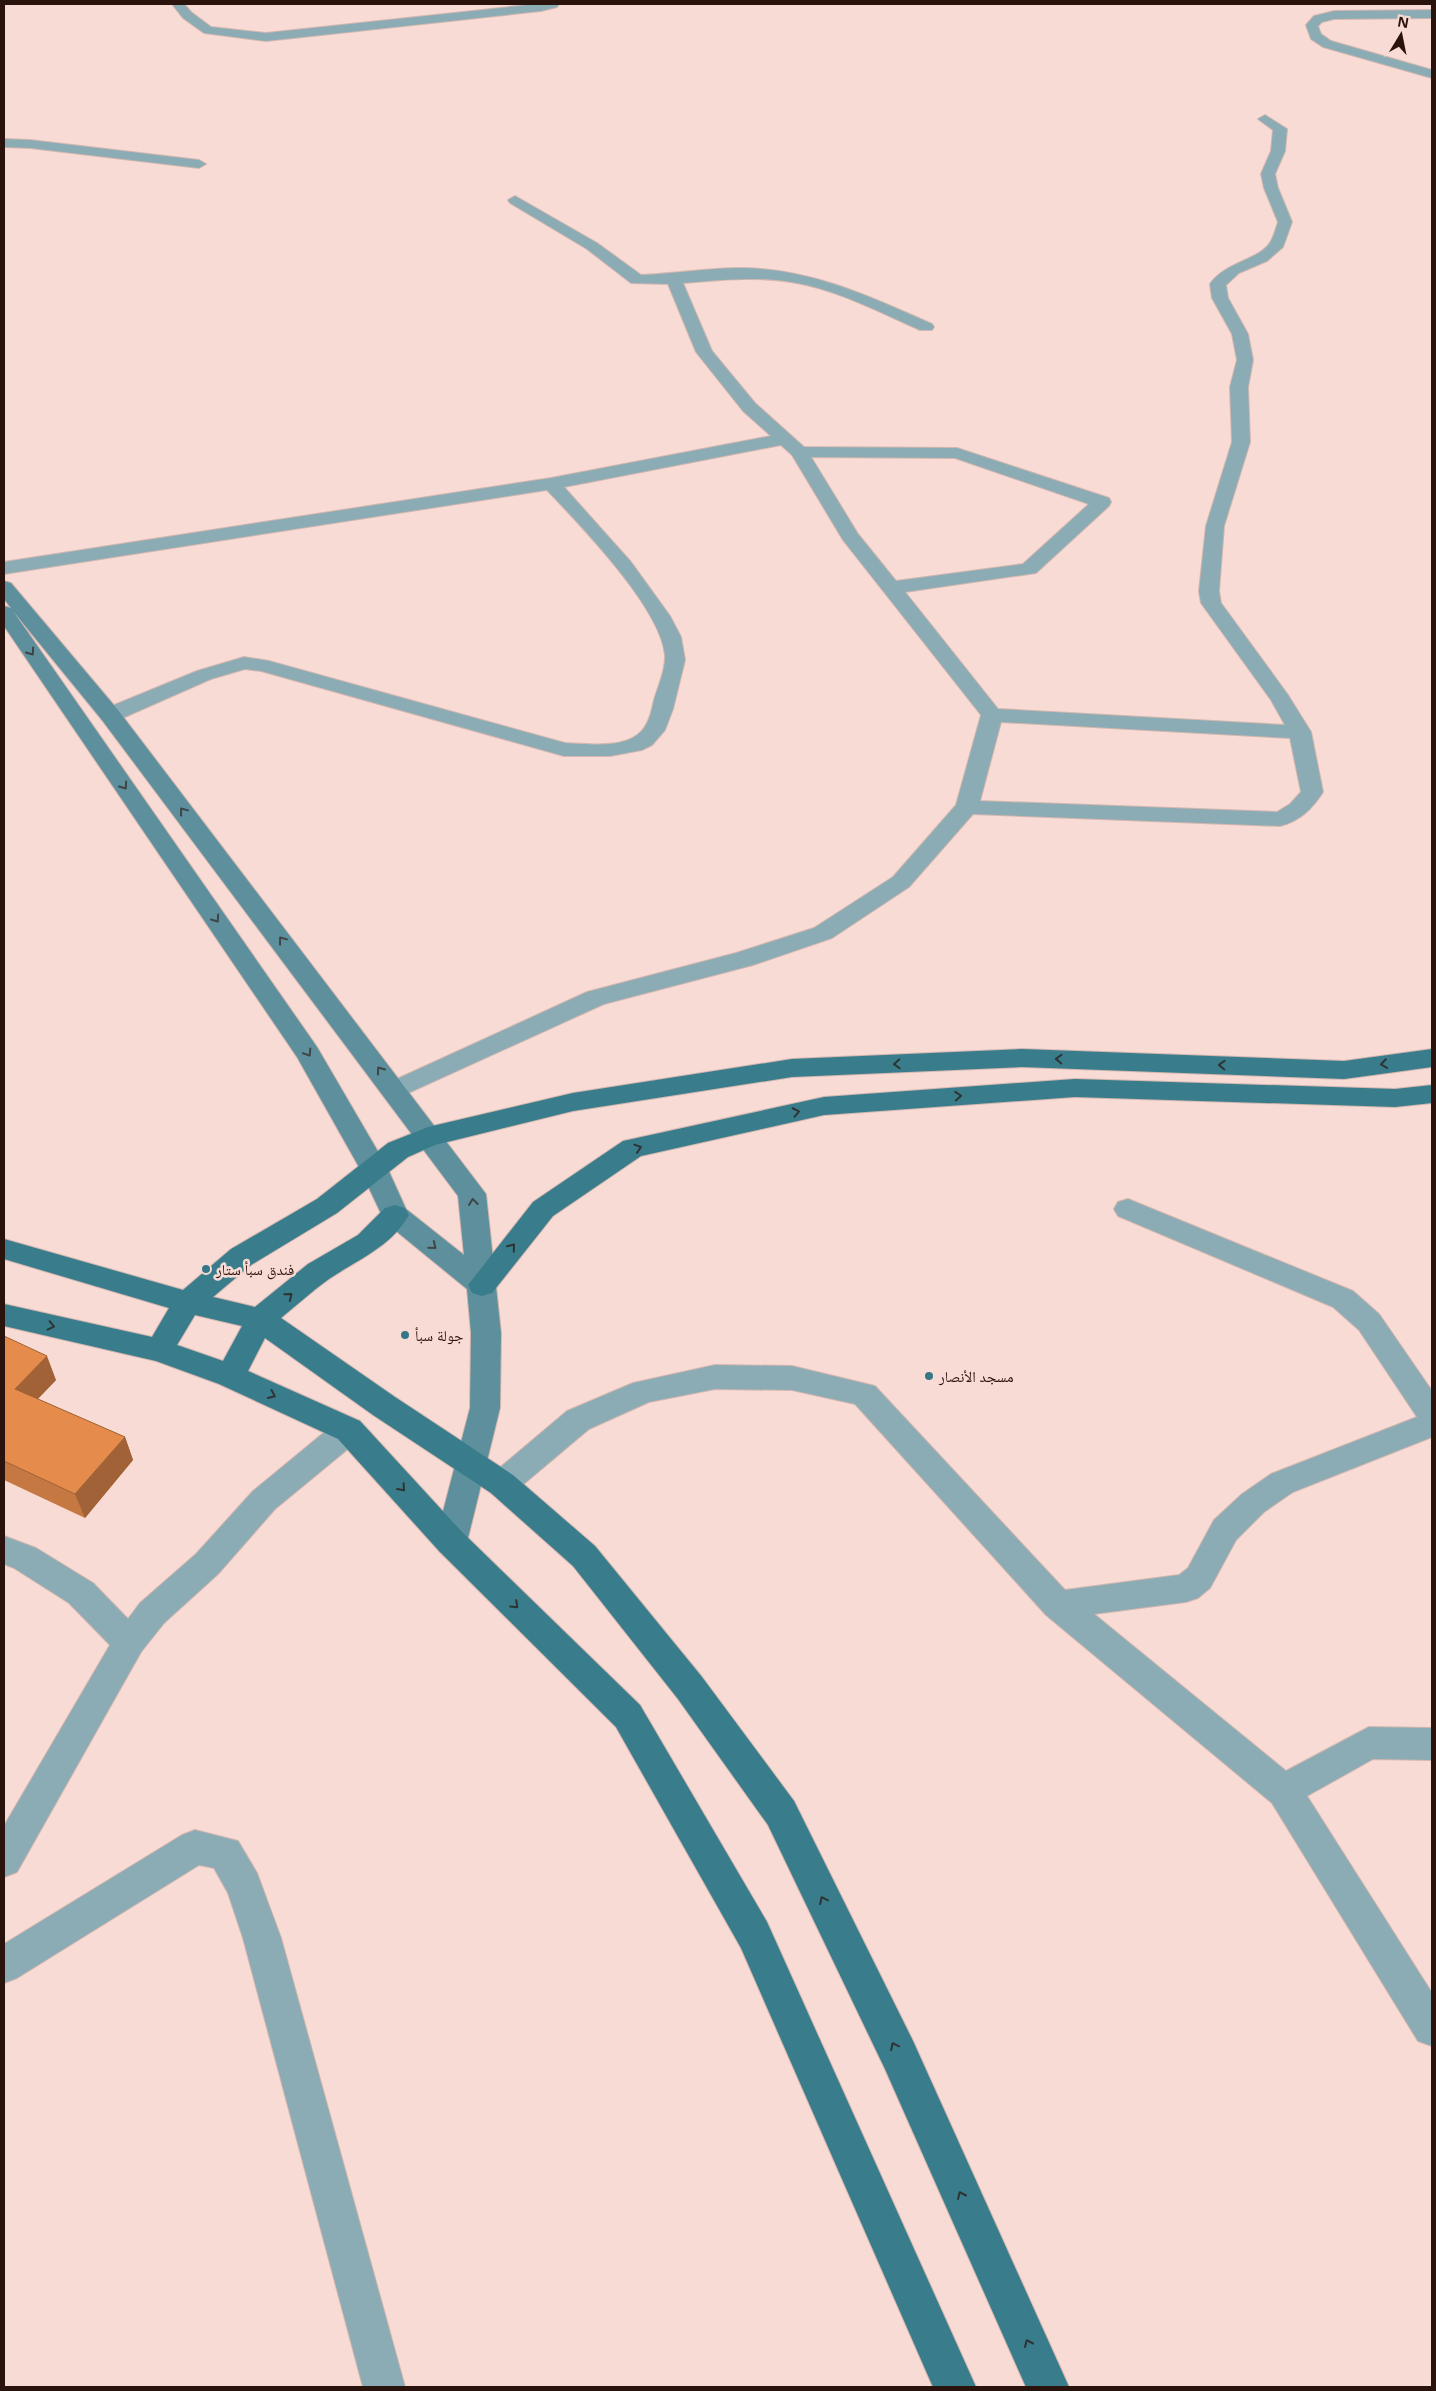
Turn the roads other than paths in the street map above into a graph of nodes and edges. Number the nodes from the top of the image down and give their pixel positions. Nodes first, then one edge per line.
1 (178, 4) edge
2 (554, 4) edge
3 (1432, 14) edge
4 (1432, 74) edge
5 (1265, 119) dead end
6 (4, 143) edge
7 (30, 144) junction
8 (10, 158) dead end
9 (199, 164) dead end
10 (515, 200) dead end
11 (674, 279) junction
12 (926, 326) dead end
13 (792, 446) junction
14 (551, 484) junction
15 (4, 568) edge
16 (4, 587) edge
17 (891, 588) junction
18 (4, 612) edge
19 (110, 715) junction
20 (992, 715) junction
21 (1300, 732) junction
22 (967, 807) junction
23 (1432, 1058) edge
24 (395, 1090) junction
25 (1432, 1094) edge
26 (428, 1136) junction
27 (373, 1167) junction
28 (1128, 1209) dead end
29 (395, 1215) junction
30 (4, 1249) edge
31 (482, 1285) junction
32 (188, 1302) junction
33 (4, 1315) edge
34 (260, 1319) junction
35 (159, 1350) junction
36 (230, 1376) junction
37 (1432, 1415) edge
38 (1432, 1424) edge
39 (349, 1430) junction
40 (471, 1465) junction
41 (502, 1484) junction
42 (451, 1542) junction
43 (4, 1550) edge
44 (1058, 1605) junction
45 (129, 1642) junction
46 (1432, 1744) edge
47 (1284, 1791) junction
48 (4, 1860) edge
49 (4, 1965) edge
50 (1432, 2027) edge
51 (384, 2387) edge
52 (955, 2387) edge
53 (1048, 2387) edge

1 - 2 street
3 - 4 street
5 - 21 street
6 - 7 street
7 - 8 street
7 - 9 street
10 - 11 street
11 - 12 street
11 - 13 street
13 - 14 street
13 - 17 street
13 - 17 street
14 - 15 street
14 - 19 street
16 - 19 main road
17 - 20 street
18 -> 27 main road
24 -> 19 main road
20 - 21 street
20 - 22 street
21 - 22 street
22 - 24 street
23 -> 26 main road
24 - 26 main road
31 -> 25 main road
26 - 27 main road
31 -> 26 main road
27 - 29 main road
27 - 32 main road
28 - 37 street
29 -> 31 main road
34 -> 29 main road
30 - 32 main road
31 - 40 main road
32 - 34 main road
32 - 35 main road
33 -> 35 main road
34 - 36 main road
34 - 40 main road
35 - 36 main road
36 -> 39 main road
38 - 44 street
39 -> 42 main road
39 - 45 street
40 - 41 main road
40 - 42 main road
41 - 44 street
53 -> 41 main road
42 -> 52 main road
43 - 45 street
44 - 47 street
45 - 48 street
46 - 47 street
47 - 50 street
49 - 51 street

